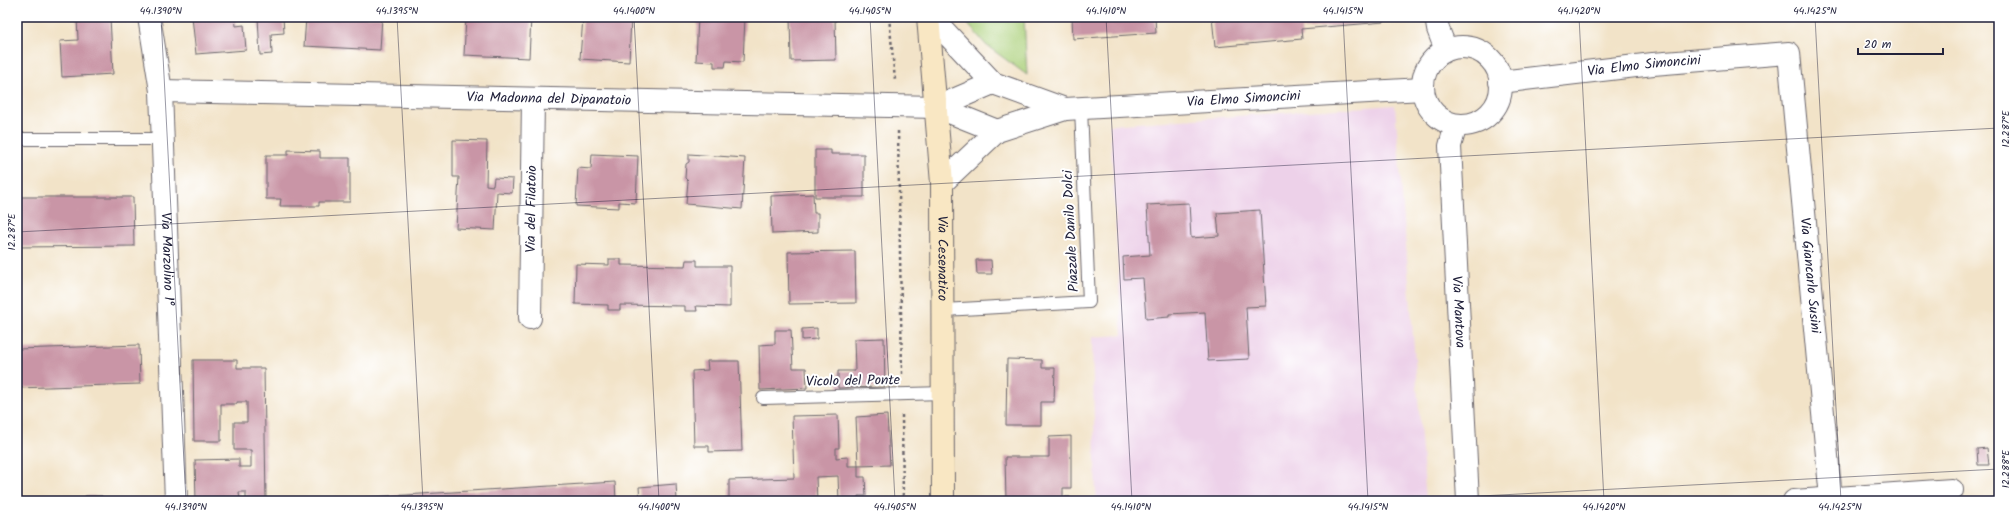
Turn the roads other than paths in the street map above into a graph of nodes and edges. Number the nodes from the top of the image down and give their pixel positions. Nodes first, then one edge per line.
1 (149, 17) edge
2 (930, 17) edge
3 (1436, 17) edge
4 (1446, 50) junction
5 (1789, 53) joint
6 (1500, 82) junction
7 (993, 83) junction
8 (1423, 89) junction
9 (161, 91) junction
10 (533, 99) junction
11 (936, 107) junction
12 (1073, 108) junction
13 (1456, 125) junction
14 (997, 131) junction
15 (17, 139) edge
16 (162, 139) junction
17 (942, 184) junction
18 (943, 310) junction
19 (530, 318) dead end
20 (944, 393) junction
21 (763, 398) dead end
22 (1952, 490) dead end
23 (1831, 498) junction
24 (176, 501) edge
25 (943, 501) edge
26 (1468, 501) edge
27 (1794, 501) edge

1 - 9 street, Via Marzolino 1°
2 - 7 street, Via Elmo Simoncini
2 - 11 main road, Via Cesenatico
3 - 4 street
4 - 6 street
4 - 8 street
5 - 6 street, Via Elmo Simoncini
5 - 23 street, Via Giancarlo Susini
6 - 13 street
7 - 11 street
7 - 12 street, Via Elmo Simoncini
8 - 12 street, Via Elmo Simoncini
8 - 13 street
9 - 10 street, Via Madonna del Dipanatoio
9 - 16 street, Via Marzolino 1°
10 - 11 street, Via Madonna del Dipanatoio
10 - 19 street, Via del Filatoio
11 - 14 street
11 - 17 main road, Via Cesenatico
12 - 14 street, Via Elmo Simoncini
12 - 18 lane, Piazzale Danilo Dolci
13 - 26 street, Via Mantova
14 - 17 street, Via Elmo Simoncini
15 - 16 lane
16 - 24 street, Via Marzolino 1°
17 - 18 main road, Via Cesenatico
18 - 20 main road, Via Cesenatico
20 - 21 lane, Vicolo del Ponte
20 - 25 main road, Via Cesenatico
22 - 23 street
23 - 27 street

